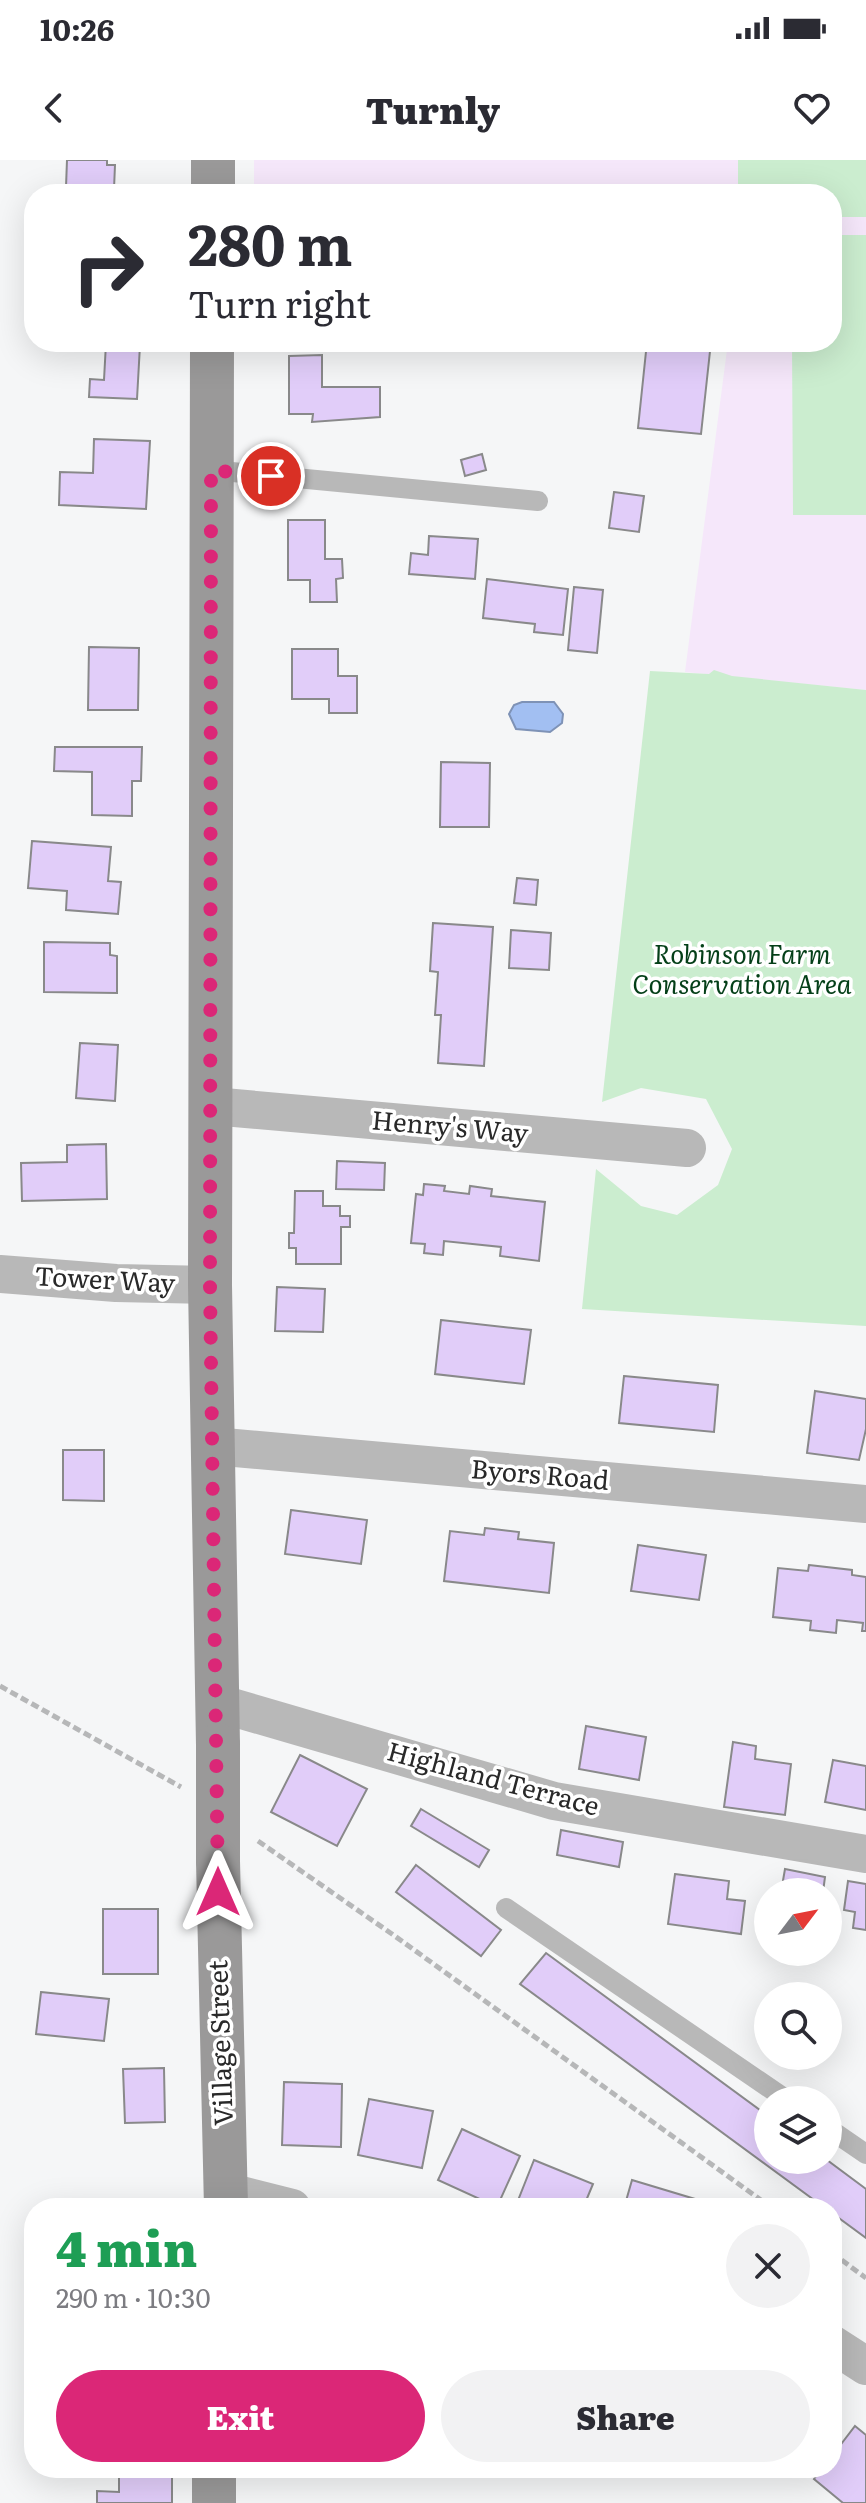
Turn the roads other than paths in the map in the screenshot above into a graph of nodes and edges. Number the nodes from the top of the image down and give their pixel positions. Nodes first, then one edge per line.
1 (213, 160) edge
2 (213, 184) edge
3 (212, 352) edge
4 (211, 470) junction
5 (538, 501) dead end
6 (212, 1106) junction
7 (687, 1148) dead end
8 (0, 1274) edge
9 (210, 1285) junction
10 (213, 1446) junction
11 (866, 1504) edge
12 (218, 1724) junction
13 (866, 1854) edge
14 (506, 1908) dead end
15 (767, 2086) edge
16 (842, 2138) edge
17 (866, 2154) edge
18 (225, 2198) edge
19 (842, 2350) edge
20 (866, 2366) edge
21 (214, 2478) edge
22 (214, 2503) edge

1 - 2 main road
3 - 4 main road, Village Street
4 - 5 lane
4 - 6 main road, Village Street
6 - 7 street, Henry's Way
6 - 9 main road, Village Street
8 - 9 street, Tower Way
9 - 10 main road, Village Street
10 - 11 street, Byors Road
10 - 12 main road, Village Street
12 - 13 street, Highland Terrace
12 - 18 main road, Village Street, bridge
14 - 15 lane
16 - 17 lane
19 - 20 street
21 - 22 main road

